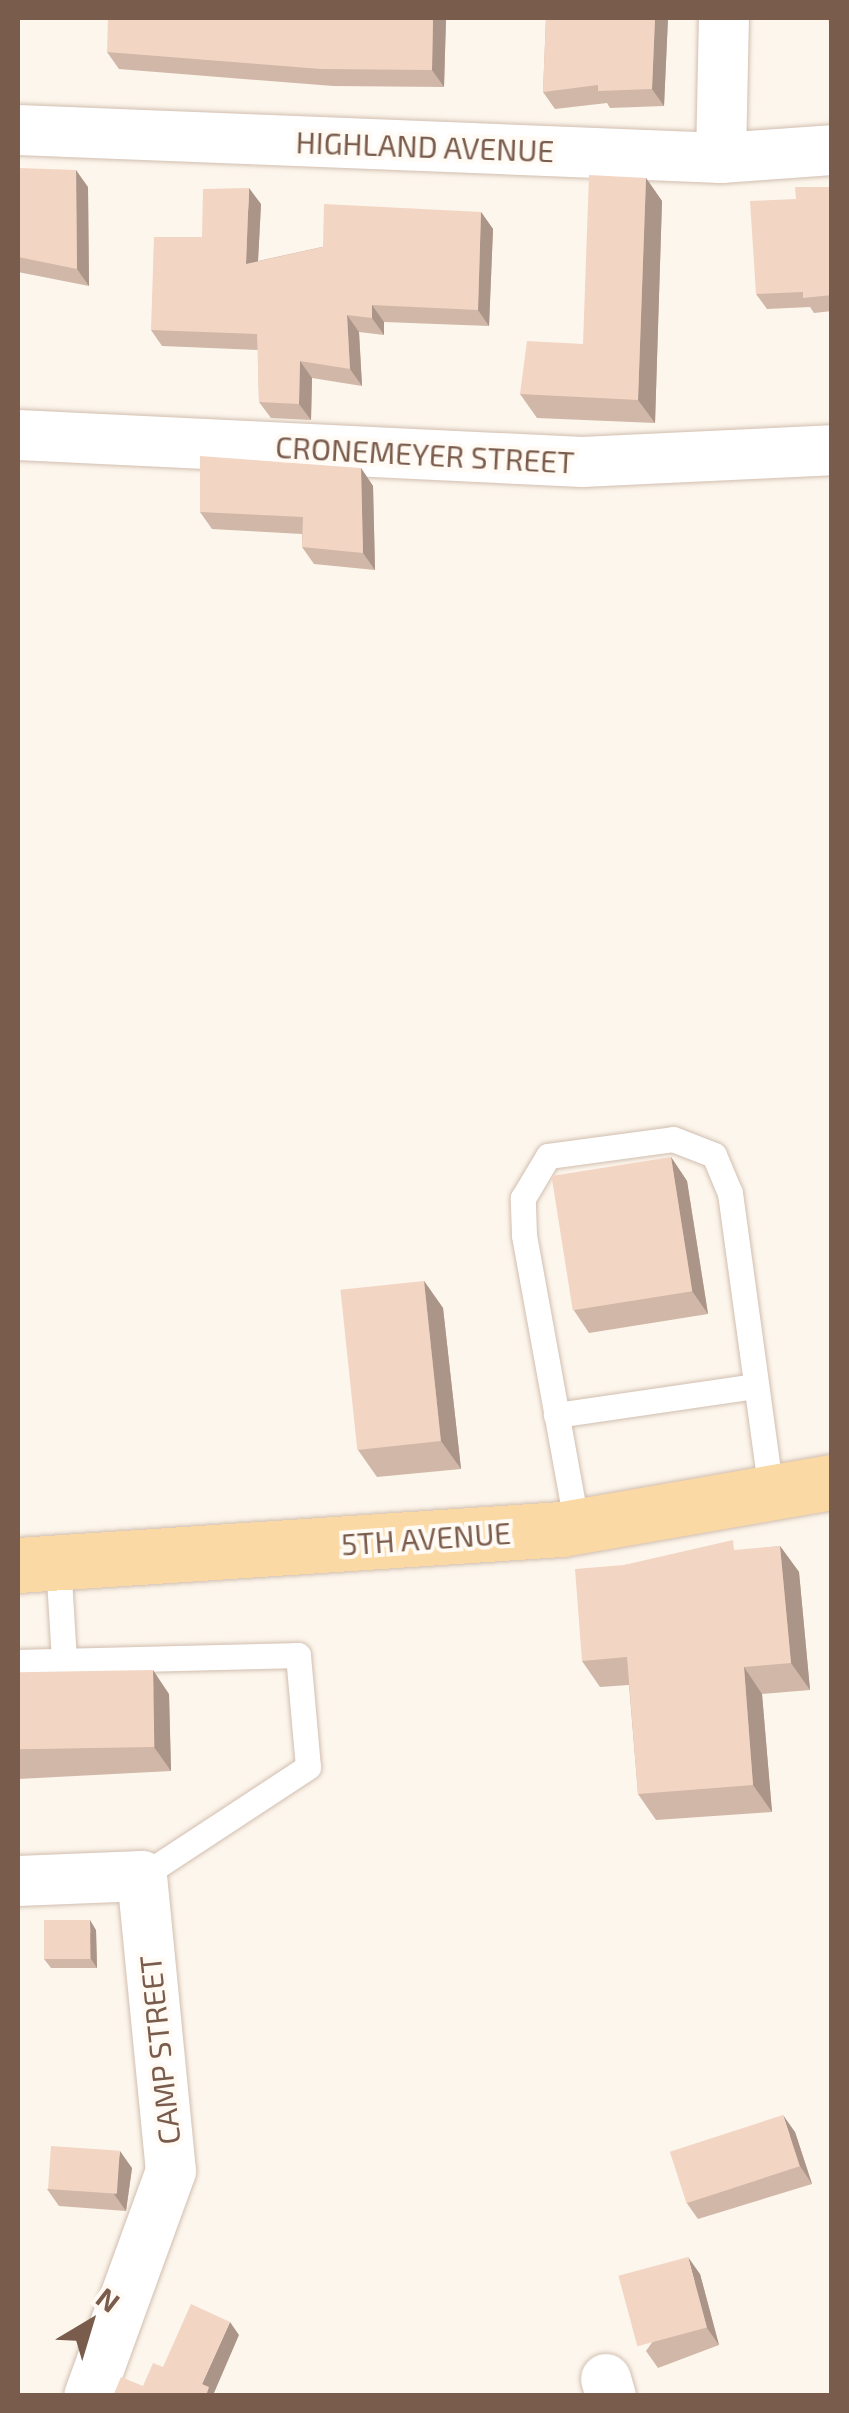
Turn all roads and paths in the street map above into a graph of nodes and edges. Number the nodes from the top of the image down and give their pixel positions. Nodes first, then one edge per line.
1 (724, 18) edge
2 (18, 130) edge
3 (832, 150) edge
4 (721, 158) junction
5 (18, 435) edge
6 (832, 450) edge
7 (754, 1386) junction
8 (556, 1415) junction
9 (832, 1482) edge
10 (771, 1492) junction
11 (577, 1527) junction
12 (38, 1564) edge
13 (64, 1660) junction
14 (18, 1662) edge
15 (142, 1876) junction
16 (18, 1881) edge
17 (89, 2396) edge

1 - 4 street
2 - 4 street, HIGHLAND AVENUE
3 - 4 street, HIGHLAND AVENUE
5 - 6 street, CRONEMEYER STREET
7 - 8 lane
7 - 8 lane
7 - 10 lane
8 - 11 lane
9 - 10 main road, 5TH AVENUE
10 - 11 main road, 5TH AVENUE
11 - 12 main road, 5TH AVENUE
12 - 13 lane
13 - 14 lane
13 - 15 lane
15 - 16 street
15 - 17 street, CAMP STREET

